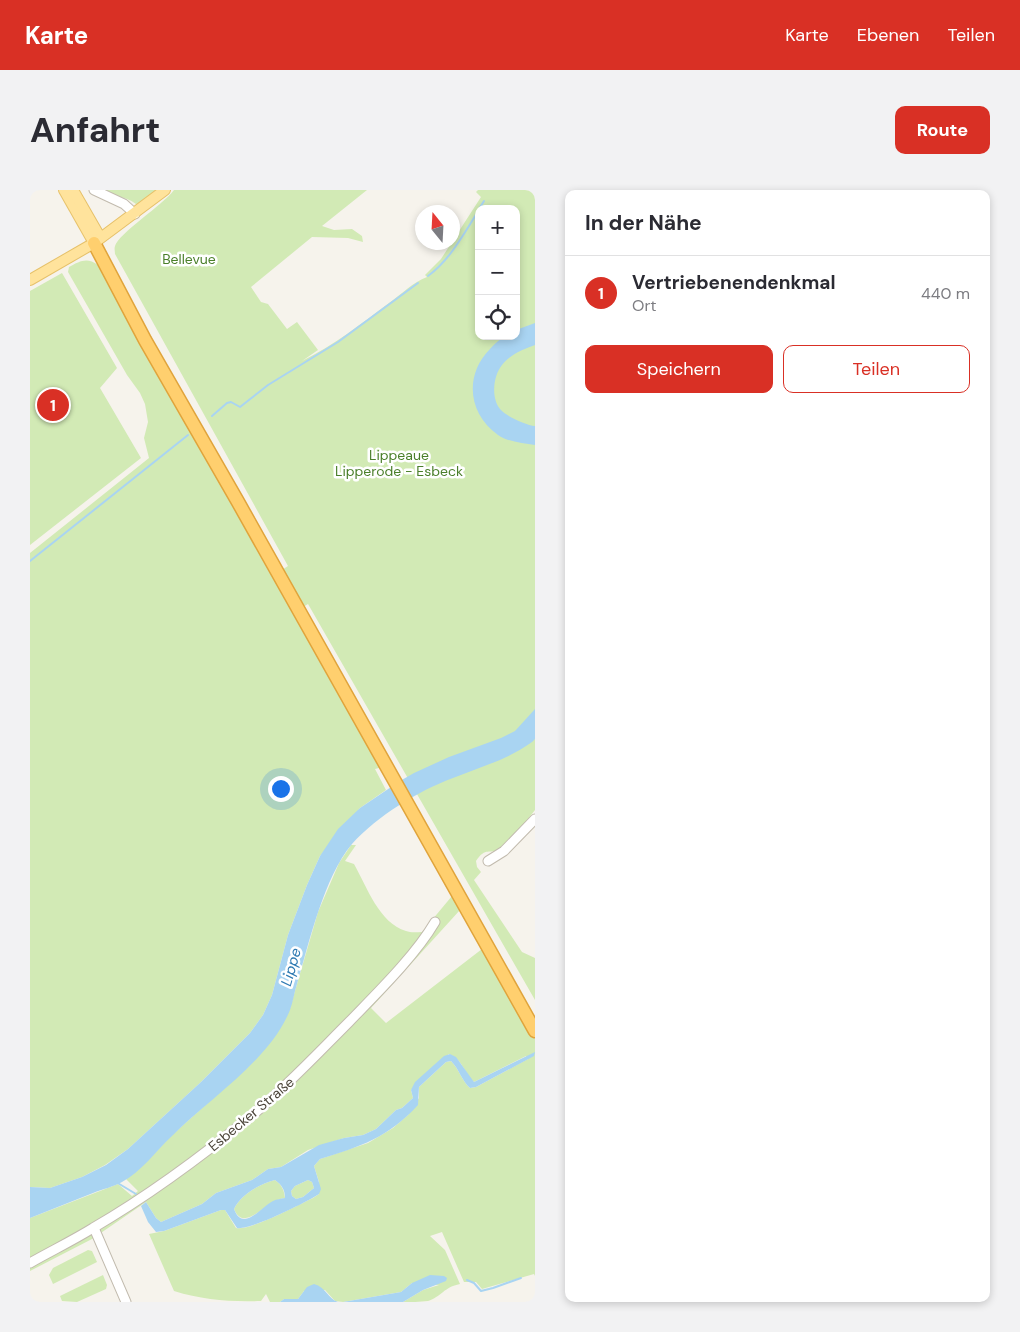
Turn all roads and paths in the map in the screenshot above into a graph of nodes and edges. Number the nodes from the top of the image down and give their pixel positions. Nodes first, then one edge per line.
1 (64, 190) edge
2 (73, 190) edge
3 (94, 190) edge
4 (165, 190) edge
5 (135, 214) junction
6 (97, 240) junction
7 (30, 280) edge
8 (535, 818) edge
9 (428, 834) junction
10 (488, 861) dead end
11 (435, 922) dead end
12 (535, 1016) edge
13 (535, 1031) edge
14 (94, 1228) junction
15 (30, 1263) edge
16 (126, 1302) edge

1 - 6 main road
2 - 6 main road
3 - 5 street
4 - 5 main road
5 - 6 main road
6 - 7 main road
6 - 9 highway
8 - 10 street
9 - 12 highway
9 - 13 highway
11 - 14 street, Esbecker Straße
14 - 15 street, Esbecker Straße
14 - 16 street

